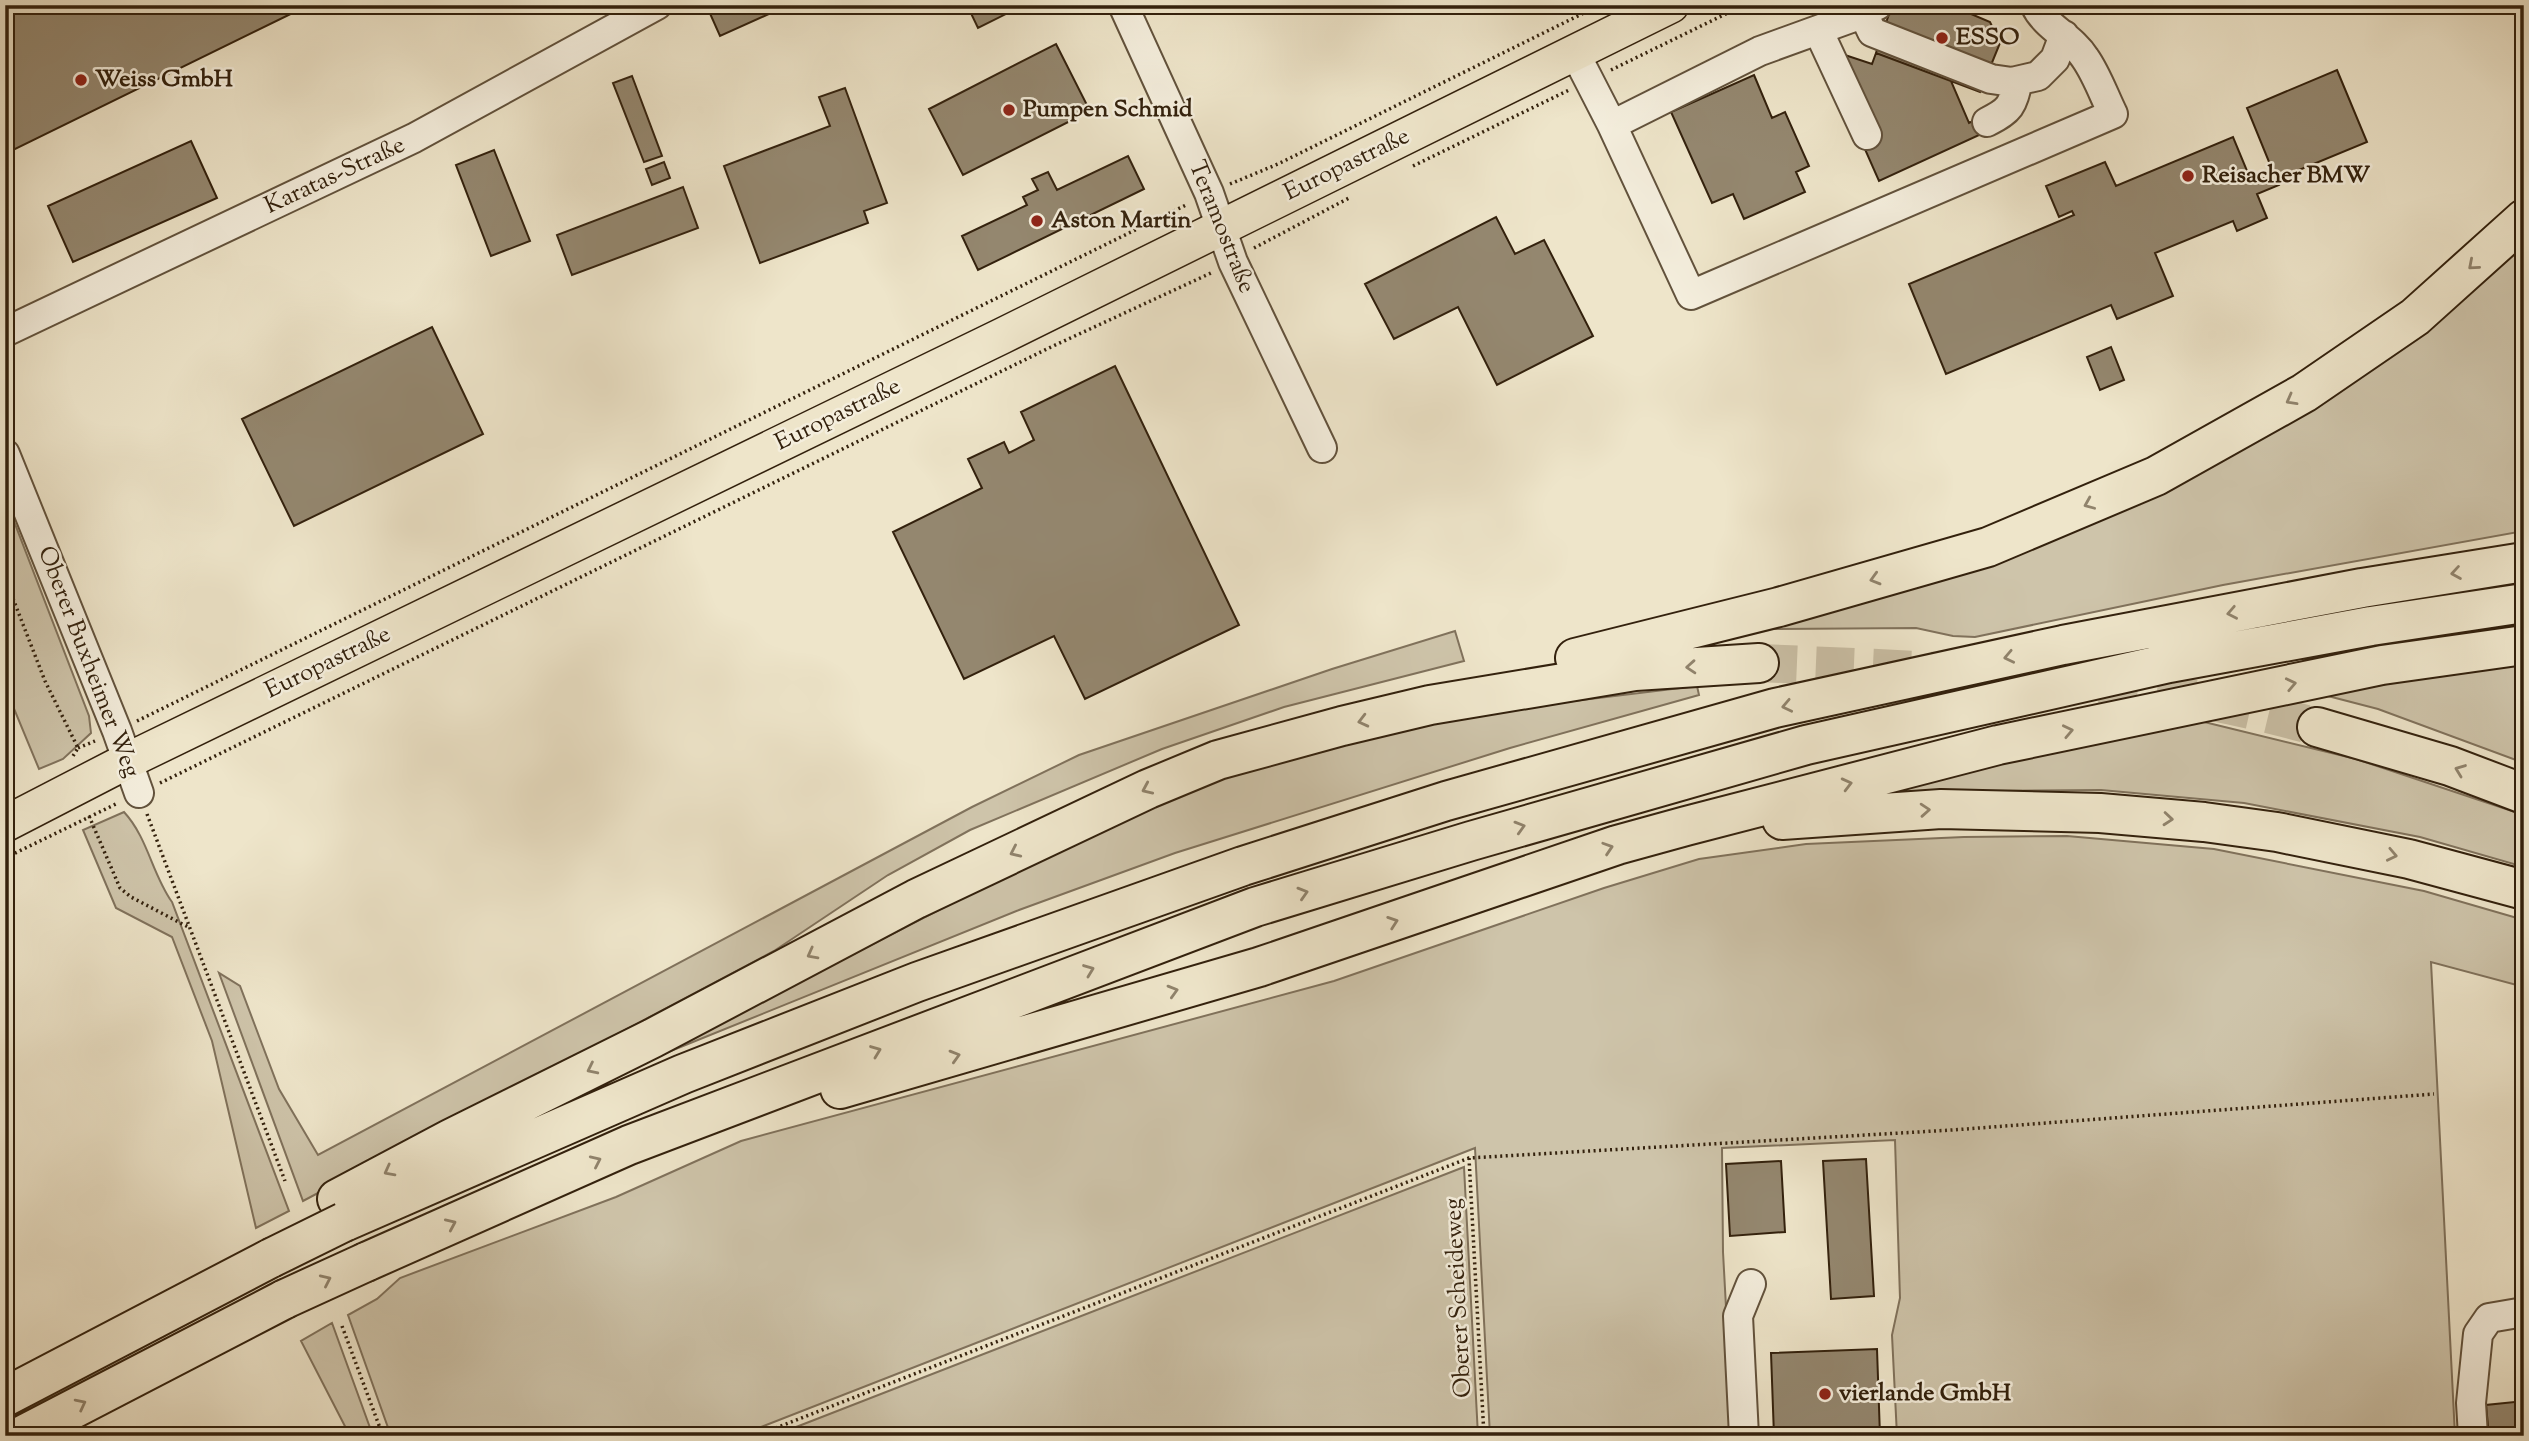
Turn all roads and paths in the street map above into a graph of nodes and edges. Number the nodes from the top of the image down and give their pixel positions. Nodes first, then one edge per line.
1 (657, 5) edge
2 (1123, 5) edge
3 (1600, 5) edge
4 (1671, 5) edge
5 (1744, 5) edge
6 (2035, 5) edge
7 (1871, 9) edge
8 (1818, 30) junction
9 (2064, 35) junction
10 (1582, 67) junction
11 (2018, 81) junction
12 (1987, 122) dead end
13 (1612, 125) junction
14 (1867, 135) dead end
15 (1402, 171) dead end
16 (1209, 193) junction
17 (1353, 195) dead end
18 (2524, 219) edge
19 (1220, 226) junction
20 (1233, 262) junction
21 (5, 332) edge
22 (1322, 448) dead end
23 (5, 454) edge
24 (2524, 562) edge
25 (2524, 603) edge
26 (2524, 645) edge
27 (1759, 663) tunnel mouth
28 (1430, 705) junction
29 (2317, 727) tunnel mouth
30 (78, 748) dead end
31 (128, 761) junction
32 (2524, 794) edge
33 (5, 824) edge
34 (1686, 826) junction
35 (5, 858) edge
36 (2524, 890) edge
37 (2434, 1094) dead end
38 (629, 1145) junction
39 (1469, 1158) junction
40 (285, 1181) dead end
41 (341, 1210) junction
42 (1751, 1284) dead end
43 (2524, 1312) edge
44 (342, 1326) dead end
45 (5, 1397) edge
46 (21, 1436) edge
47 (383, 1436) edge
48 (755, 1436) edge
49 (1484, 1436) edge
50 (1744, 1436) edge
51 (2473, 1436) edge

1 - 21 street, Karatas-Straße
2 - 16 street, Teramostraße
3 - 16 path
4 - 10 main road, Europastraße
5 - 10 path
6 - 9 street
7 - 8 street
7 - 11 street
8 - 13 street
8 - 14 street
9 - 11 street
9 - 13 street
10 - 13 street
10 - 15 path
10 - 19 main road, Europastraße
11 - 12 street
16 - 19 street, Teramostraße
16 - 31 path
17 - 20 path
18 -> 28 highway
19 - 20 street, Teramostraße
19 - 31 main road, Europastraße
20 - 22 street, Teramostraße
20 - 31 path
23 - 31 street, Oberer Buxheimer Weg
24 -> 41 highway
38 -> 25 highway
34 -> 26 highway
27 -> 28 highway
28 -> 41 highway
32 -> 29 highway
30 - 31 path
31 - 33 main road, Europastraße
31 - 35 path
31 - 40 path
34 -> 36 highway
38 -> 34 highway
37 - 39 path
46 -> 38 highway, bridge
39 - 48 path
39 - 49 path, Oberer Scheideweg
41 - 45 highway, bridge
42 - 50 street
43 - 51 street
44 - 47 path

